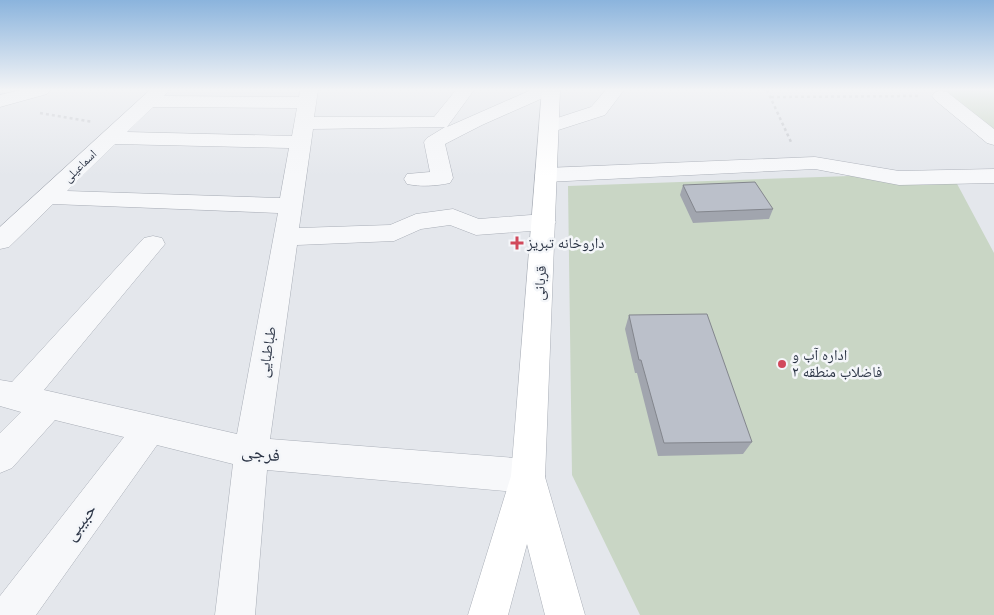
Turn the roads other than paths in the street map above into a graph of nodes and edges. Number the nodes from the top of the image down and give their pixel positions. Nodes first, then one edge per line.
1 (129, 119) edge
2 (255, 119) edge
3 (304, 119) edge
4 (384, 119) edge
5 (443, 119) edge
6 (478, 119) edge
7 (549, 119) edge
8 (574, 119) edge
9 (970, 119) edge
10 (549, 127) junction
11 (115, 132) junction
12 (994, 138) edge
13 (546, 175) junction
14 (994, 176) edge
15 (415, 179) dead end
16 (47, 197) junction
17 (291, 206) junction
18 (544, 222) junction
19 (286, 237) junction
20 (0, 241) edge
21 (153, 244) dead end
22 (23, 398) edge
23 (150, 429) junction
24 (251, 453) junction
25 (0, 457) edge
26 (528, 476) junction
27 (11, 615) edge
28 (235, 615) edge
29 (488, 615) edge
30 (565, 615) edge

1 - 11 street, اسماعیلی
2 - 11 street
3 - 17 street, طباطبایی
4 - 5 street
6 - 15 street
7 - 10 main road, قربانی
8 - 10 street
9 - 12 street
10 - 13 main road, قربانی
11 - 16 street, اسماعیلی
13 - 14 street
13 - 18 main road, قربانی
16 - 17 street
16 - 20 street, اسماعیلی
17 - 19 street, طباطبایی
18 - 19 street
18 - 26 main road, قربانی
19 - 24 street, طباطبایی
21 - 22 street
22 - 23 street, فرجی
22 - 25 street
23 - 24 street, فرجی
23 - 27 street, حبیبی
24 - 26 street, فرجی
24 - 28 street, طباطبایی
26 - 29 main road
26 - 30 main road

